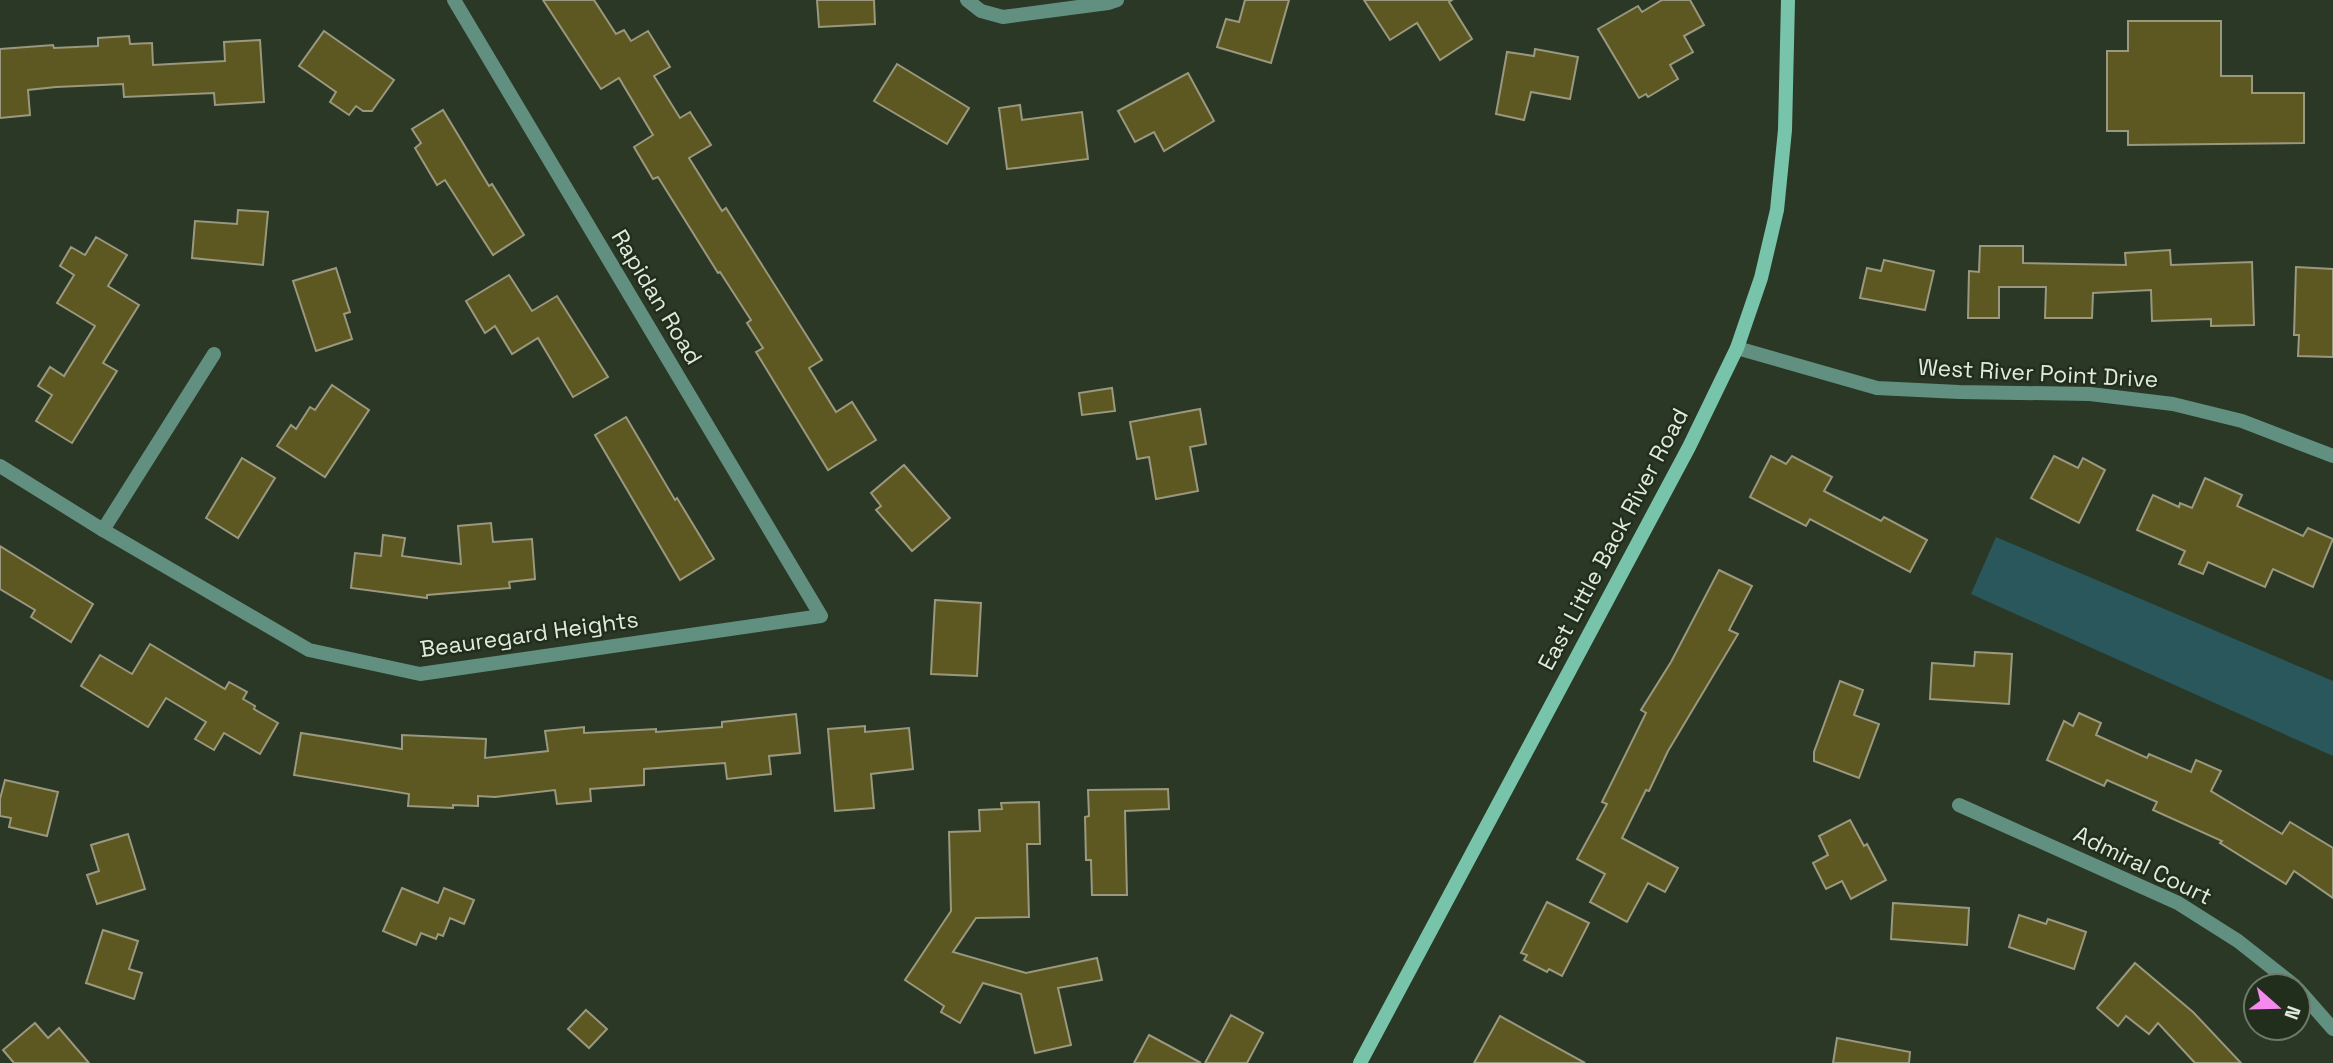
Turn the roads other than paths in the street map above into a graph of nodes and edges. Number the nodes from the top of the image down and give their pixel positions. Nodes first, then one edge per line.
1 (454, 0) edge
2 (967, 0) edge
3 (1117, 0) edge
4 (1788, 0) edge
5 (1737, 348) junction
6 (214, 354) dead end
7 (2333, 456) edge
8 (0, 466) edge
9 (103, 530) junction
10 (821, 617) joint
11 (1959, 806) dead end
12 (2276, 972) edge
13 (2312, 1006) edge
14 (2333, 1029) edge
15 (1360, 1063) edge

1 - 10 street, Rapidan Road
2 - 3 street
4 - 5 street, East Little Back River Road
5 - 7 street, West River Point Drive
5 - 15 street, East Little Back River Road
6 - 9 street
8 - 9 street, Beauregard Heights
9 - 10 street, Beauregard Heights
11 - 12 street, Admiral Court
13 - 14 street, Admiral Court

